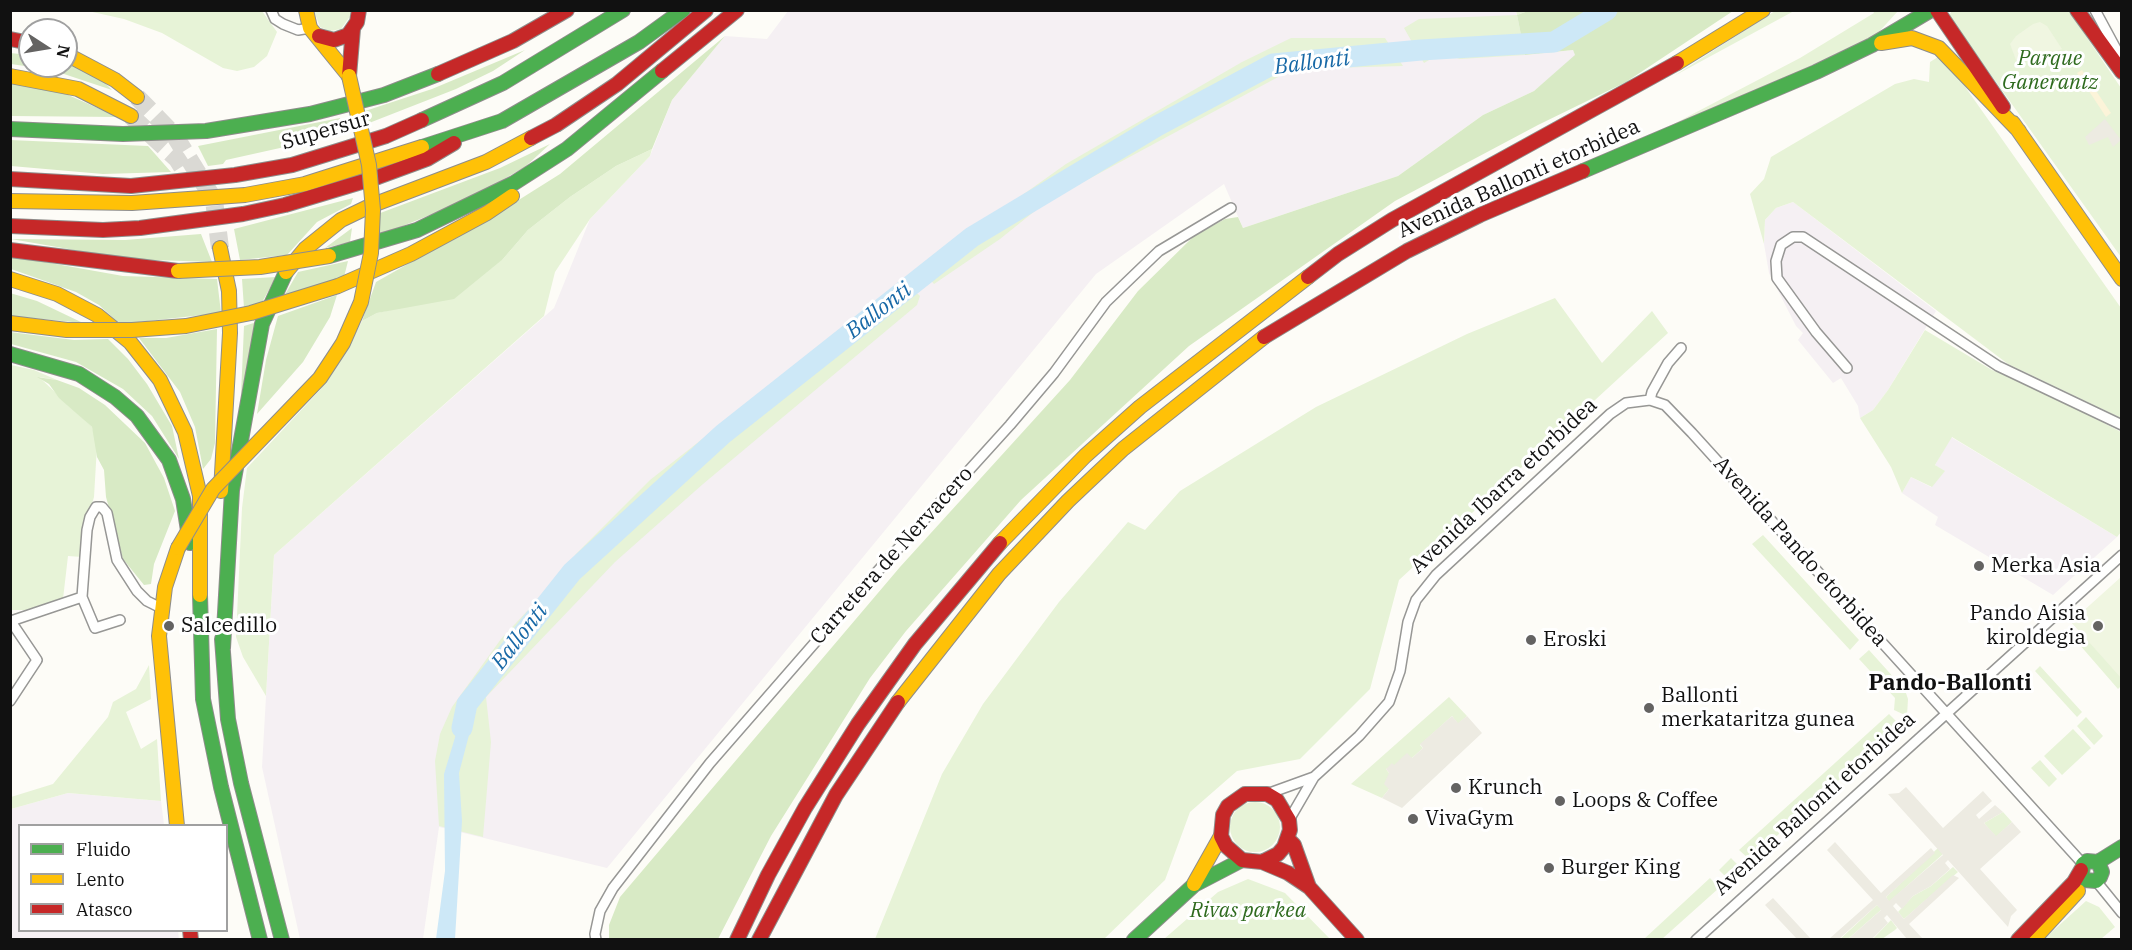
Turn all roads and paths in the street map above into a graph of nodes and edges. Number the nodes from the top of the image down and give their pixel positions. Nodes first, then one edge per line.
1 (281, 10) edge
2 (306, 10) edge
3 (358, 10) edge
4 (567, 10) edge
5 (623, 10) edge
6 (683, 10) edge
7 (706, 10) edge
8 (737, 10) edge
9 (1750, 10) edge
10 (1763, 10) edge
11 (1930, 10) edge
12 (1937, 10) edge
13 (2077, 10) edge
14 (2095, 10) edge
15 (271, 11) edge
16 (353, 29) junction
17 (314, 32) junction
18 (1712, 41) junction
19 (1872, 45) junction
20 (78, 60) edge
21 (2121, 60) edge
22 (2121, 72) edge
23 (10, 76) edge
24 (349, 76) junction
25 (137, 97) tunnel mouth
26 (131, 116) tunnel mouth
27 (10, 129) edge
28 (2019, 131) junction
29 (474, 132) junction
30 (567, 149) junction
31 (10, 179) edge
32 (10, 201) edge
33 (1231, 208) dead end
34 (10, 226) edge
35 (220, 248) tunnel mouth
36 (10, 250) edge
37 (10, 279) edge
38 (2121, 279) edge
39 (10, 323) edge
40 (1681, 348) dead end
41 (10, 354) edge
42 (1847, 369) dead end
43 (1650, 400) junction
44 (2121, 425) edge
45 (2121, 555) edge
46 (82, 597) junction
47 (161, 608) junction
48 (11, 620) edge
49 (120, 620) dead end
50 (200, 631) junction
51 (222, 648) junction
52 (10, 701) edge
53 (1947, 712) junction
54 (1314, 777) junction
55 (1267, 794) junction
56 (1289, 820) junction
57 (177, 824) edge
58 (1221, 836) junction
59 (1288, 839) junction
60 (2120, 848) edge
61 (1242, 860) junction
62 (1262, 862) junction
63 (2090, 865) junction
64 (2094, 881) junction
65 (1194, 885) junction
66 (1309, 887) junction
67 (2121, 913) edge
68 (260, 939) edge
69 (282, 939) edge
70 (596, 939) edge
71 (736, 939) edge
72 (759, 939) edge
73 (1134, 939) edge
74 (1357, 939) edge
75 (1696, 939) edge
76 (2018, 939) edge
77 (2032, 939) edge

1 - 15 street
2 - 17 main road
3 - 16 main road
4 - 27 main road
5 - 31 main road, Supersur
6 - 29 main road
7 - 51 main road
8 - 30 main road
9 - 18 main road
10 - 18 main road, Avenida Ballonti etorbidea
11 - 19 main road, Avenida Ballonti etorbidea
12 - 28 main road
13 - 22 main road
14 - 21 street
15 - 17 street
16 - 17 main road
16 - 24 main road
17 - 24 main road
18 - 71 main road, Avenida Ballonti etorbidea
19 - 28 main road
19 - 72 main road, Avenida Ballonti etorbidea
20 - 25 main road
23 - 26 main road
24 - 47 main road, bridge
28 - 38 main road
29 - 32 main road, Supersur
29 - 34 main road
30 - 36 main road, bridge
30 - 39 main road, bridge
33 - 70 street, Carretera de Nervacero
35 - 51 main road
37 - 50 main road
40 - 43 street
41 - 50 main road
42 - 44 street
43 - 53 street, Avenida Pando etorbidea
43 - 54 street, Avenida Ibarra etorbidea
45 - 53 street, Avenida Ballonti etorbidea
46 - 47 street
46 - 48 street
46 - 49 street
47 - 57 main road
48 - 52 street
50 - 68 main road
51 - 69 main road
53 - 63 street, Avenida Pando etorbidea
53 - 75 street, Avenida Ballonti etorbidea
54 - 55 street
54 - 56 street
55 - 56 main road
55 - 58 main road
56 - 59 main road
58 - 61 main road
58 - 65 main road
59 - 62 main road
59 - 66 main road
60 - 63 main road
61 - 62 main road
61 - 65 main road
62 - 66 main road
63 - 64 main road
63 - 76 main road
64 - 67 street
64 - 77 main road
65 - 73 main road
66 - 74 main road

